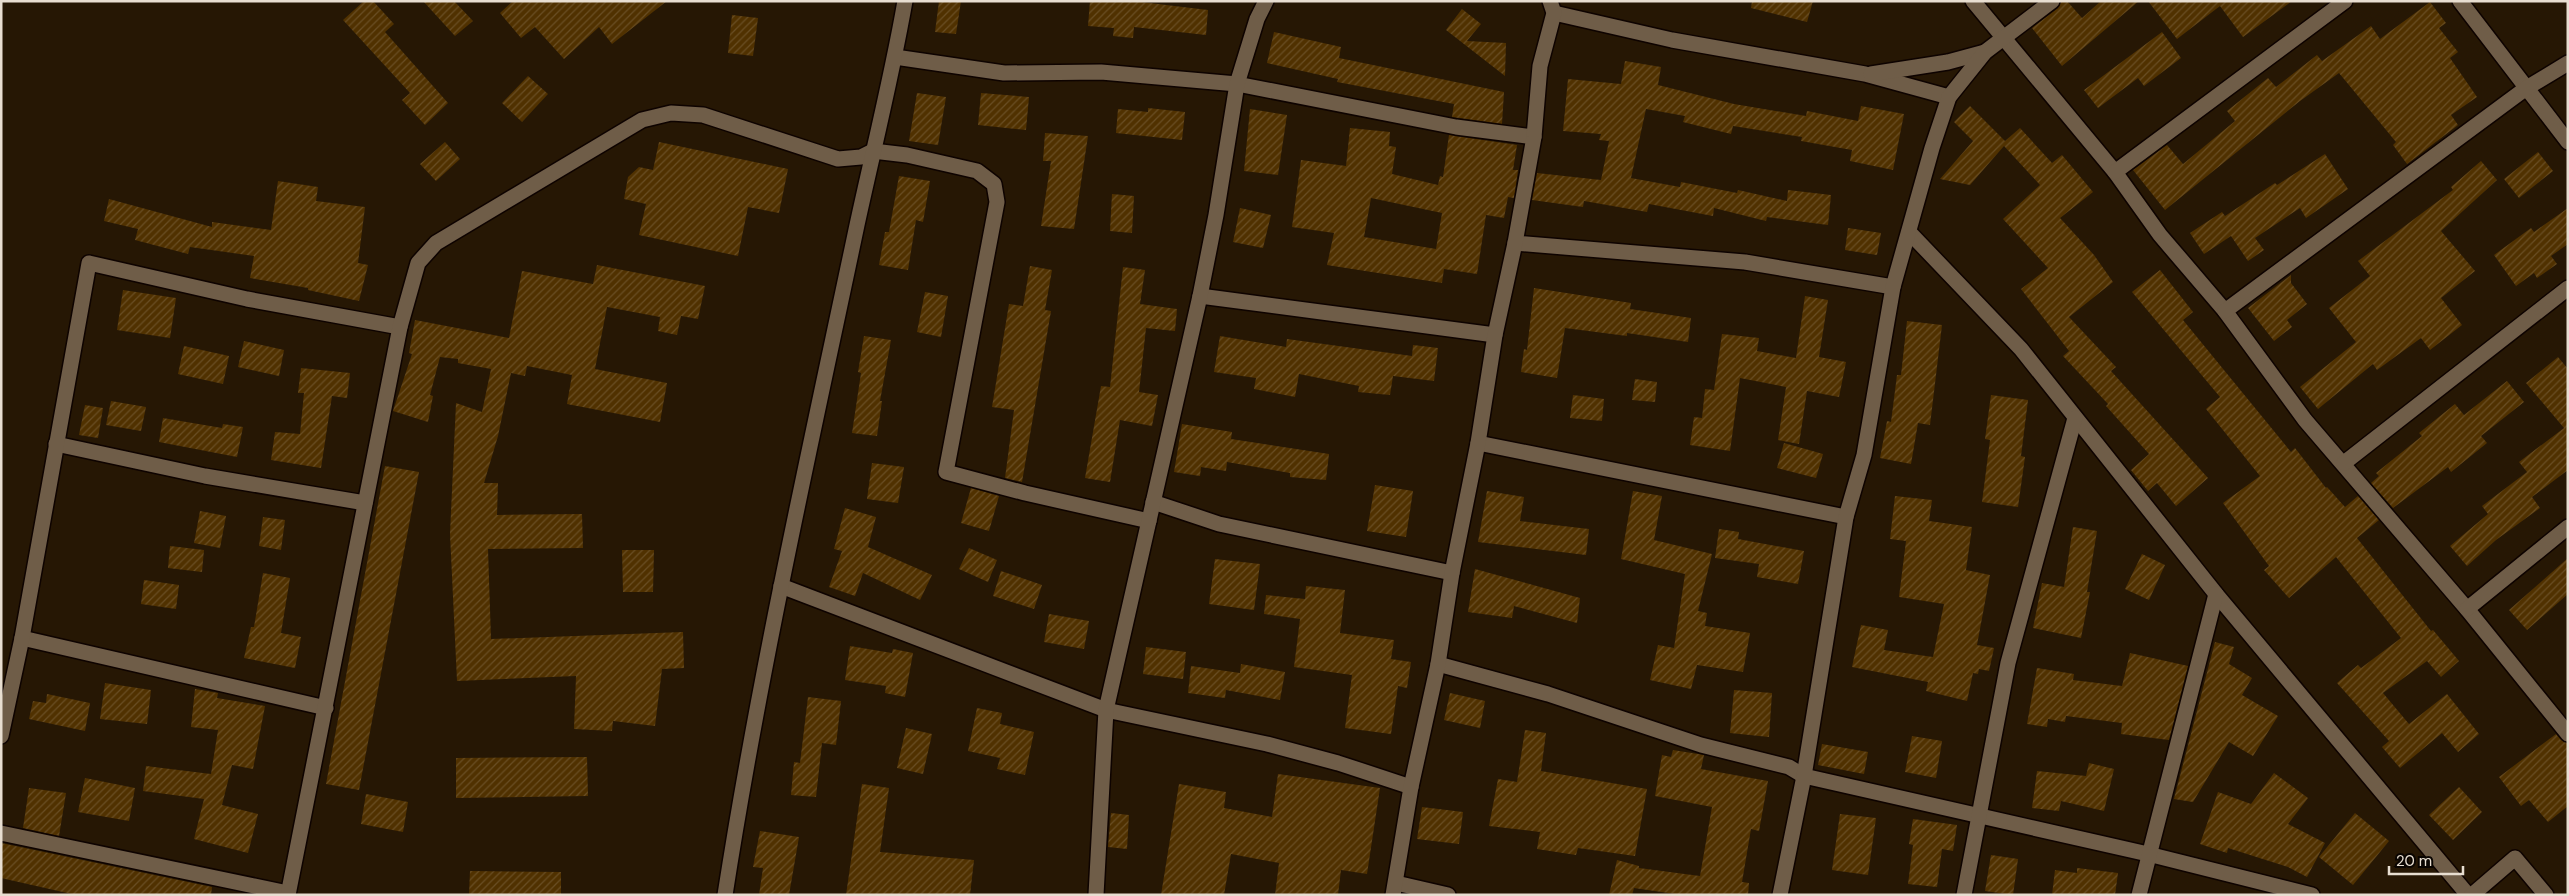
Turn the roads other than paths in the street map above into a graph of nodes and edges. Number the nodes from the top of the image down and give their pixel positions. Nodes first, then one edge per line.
1 (905, 1) edge
2 (1266, 1) edge
3 (1972, 1) edge
4 (2052, 1) edge
5 (2345, 1) edge
6 (2460, 1) edge
7 (1552, 7) edge
8 (2004, 39) junction
9 (1984, 52) junction
10 (895, 57) junction
11 (2568, 63) edge
12 (1865, 74) junction
13 (1237, 84) junction
14 (2525, 88) junction
15 (1949, 97) junction
16 (1534, 137) junction
17 (2568, 142) edge
18 (873, 151) junction
19 (2115, 172) junction
20 (1909, 232) junction
21 (1515, 243) junction
22 (1893, 287) junction
23 (2568, 288) edge
24 (1200, 296) junction
25 (2225, 311) junction
26 (400, 326) junction
27 (1495, 335) junction
28 (2075, 418) junction
29 (1478, 443) junction
30 (56, 444) junction
31 (2344, 463) junction
32 (1153, 502) junction
33 (365, 503) junction
34 (1846, 517) junction
35 (1149, 521) junction
36 (2568, 527) edge
37 (1452, 573) junction
38 (781, 586) junction
39 (2216, 594) junction
40 (2468, 609) junction
41 (22, 638) junction
42 (1438, 664) junction
43 (326, 708) junction
44 (1106, 710) junction
45 (2568, 734) edge
46 (1, 736) edge
47 (1804, 776) junction
48 (1411, 787) junction
49 (1981, 816) junction
50 (1, 833) edge
51 (2148, 854) junction
52 (1394, 889) edge
53 (288, 894) edge
54 (725, 895) edge
55 (1096, 895) edge
56 (1448, 895) edge
57 (1780, 895) edge
58 (1964, 895) edge
59 (2139, 895) edge
60 (2312, 895) edge
61 (2468, 895) edge
62 (2472, 895) edge
63 (2546, 895) edge

1 - 10 street
2 - 13 street
3 - 8 street
4 - 8 street
5 - 19 street
6 - 14 street
7 - 12 street
7 - 16 street
8 - 9 street
8 - 19 street
9 - 12 street
9 - 15 street
10 - 13 street
10 - 18 street
11 - 14 street
12 - 15 street
13 - 16 street
13 - 24 street
14 - 17 street
14 - 25 street
15 - 20 street
16 - 21 street
18 - 26 street
18 - 35 street
18 - 38 street
19 - 25 street
20 - 22 street
20 - 28 street
21 - 22 street
21 - 27 street
22 - 34 street
23 - 31 street
24 - 27 street
24 - 32 street
25 - 31 street
26 - 30 street
26 - 33 street
27 - 29 street
28 - 39 street
28 - 49 street
29 - 34 street
29 - 37 street
30 - 33 street
30 - 41 street
31 - 40 street
32 - 35 street
32 - 37 street
33 - 43 street
34 - 47 street
35 - 44 street
36 - 40 street
37 - 42 street
38 - 44 street
38 - 54 street
39 - 51 street
39 - 61 street
40 - 45 street
41 - 43 street
41 - 46 street
42 - 47 street
42 - 48 street
43 - 53 street
44 - 48 street
44 - 55 street
47 - 49 street
47 - 57 street
48 - 52 street
49 - 51 street
49 - 58 street
50 - 53 street
51 - 59 street
51 - 60 street
52 - 56 street
62 - 63 street

